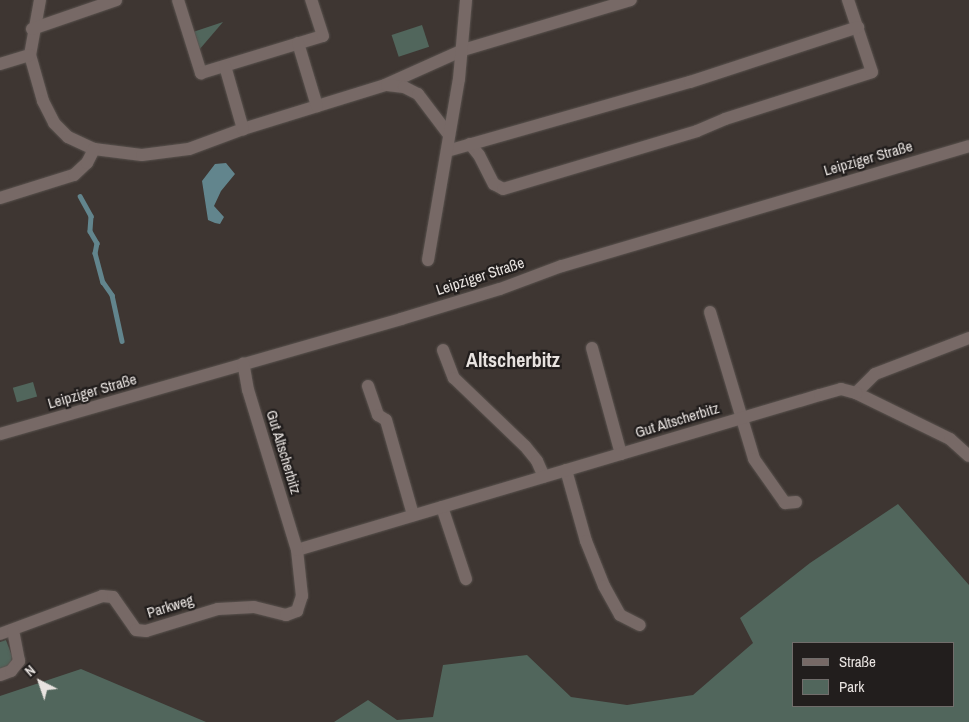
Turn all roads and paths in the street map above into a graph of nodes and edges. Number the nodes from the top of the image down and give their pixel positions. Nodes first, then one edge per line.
1 (40, 0) edge
2 (116, 0) edge
3 (178, 0) edge
4 (311, 0) edge
5 (466, 0) edge
6 (631, 0) edge
7 (848, 0) edge
8 (605, 4) edge
9 (858, 27) junction
10 (32, 29) junction
11 (298, 43) junction
12 (463, 50) junction
13 (30, 54) junction
14 (0, 64) edge
15 (225, 66) junction
16 (385, 85) junction
17 (317, 106) junction
18 (243, 129) junction
19 (449, 135) junction
20 (470, 144) junction
21 (969, 146) edge
22 (94, 150) junction
23 (447, 151) junction
24 (0, 198) edge
25 (428, 260) dead end
26 (710, 312) dead end
27 (969, 338) edge
28 (592, 348) dead end
29 (442, 350) dead end
30 (243, 363) junction
31 (368, 386) dead end
32 (856, 393) junction
33 (742, 418) junction
34 (0, 434) edge
35 (621, 454) junction
36 (969, 456) edge
37 (566, 470) junction
38 (544, 477) junction
39 (796, 502) dead end
40 (442, 507) junction
41 (413, 515) junction
42 (297, 550) junction
43 (466, 579) dead end
44 (297, 611) joint
45 (640, 625) dead end
46 (13, 631) junction
47 (0, 634) edge
48 (0, 675) edge

1 - 10 street
2 - 10 street
3 - 15 street
4 - 11 street
5 - 12 street
6 - 8 street
7 - 9 street
8 - 12 street
9 - 20 street
9 - 20 street
10 - 13 street
11 - 15 street
11 - 17 street
12 - 16 street
12 - 19 street
13 - 14 street
13 - 22 street
15 - 18 street
16 - 17 street
16 - 19 street
17 - 18 street
18 - 22 street
19 - 23 street
20 - 23 street
21 - 30 street, Leipziger Straße
22 - 24 street
23 - 25 street
26 - 33 street, Gut Altscherbitz
27 - 32 street
28 - 35 street, Gut Altscherbitz
29 - 38 street
30 - 34 street, Leipziger Straße
30 - 42 street, Gut Altscherbitz
31 - 41 street
32 - 33 street, Gut Altscherbitz
32 - 36 street
33 - 35 street, Gut Altscherbitz
33 - 39 street, Gut Altscherbitz
35 - 37 street, Gut Altscherbitz
37 - 38 street, Gut Altscherbitz
37 - 45 street
38 - 40 street, Gut Altscherbitz
40 - 41 street, Gut Altscherbitz
40 - 43 street
41 - 42 street, Gut Altscherbitz
42 - 44 street, Gut Altscherbitz
44 - 46 street, Parkweg
46 - 47 street, Parkweg
46 - 48 street

